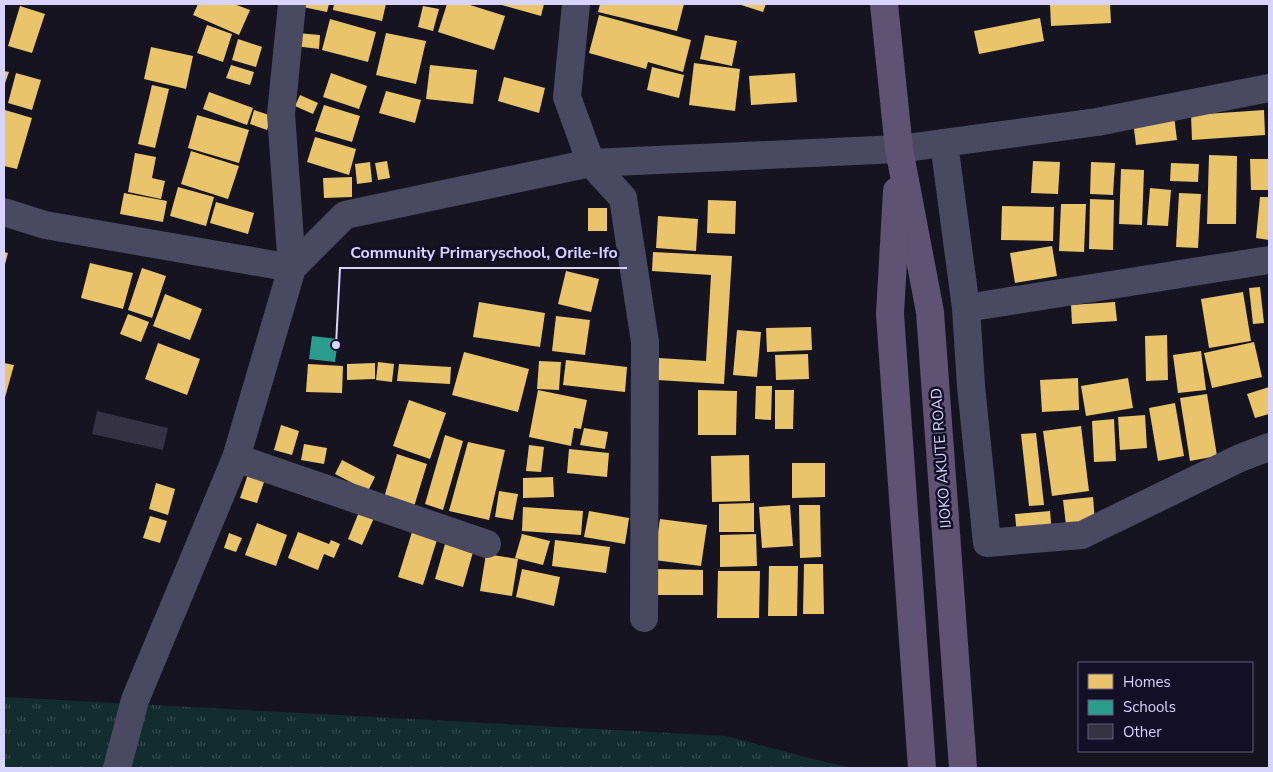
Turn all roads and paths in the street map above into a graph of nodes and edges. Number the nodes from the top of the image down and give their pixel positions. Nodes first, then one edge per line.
1 (292, 4) edge
2 (576, 4) edge
3 (884, 4) edge
4 (1269, 88) edge
5 (944, 143) junction
6 (899, 149) junction
7 (591, 163) junction
8 (4, 212) edge
9 (1269, 260) edge
10 (292, 268) junction
11 (966, 308) junction
12 (1269, 447) edge
13 (236, 458) junction
14 (487, 544) dead end
15 (644, 618) dead end
16 (120, 757) edge
17 (922, 768) edge
18 (963, 768) edge

1 - 10 street
2 - 7 street
3 - 6 main road, IJOKO AKUTE ROAD
4 - 5 street
5 - 6 street
5 - 11 street
6 - 7 street
6 - 17 main road, IJOKO AKUTE ROAD
6 - 18 main road, IJOKO AKUTE ROAD
7 - 10 street
7 - 15 street
8 - 10 street
9 - 11 street
10 - 13 street
11 - 12 street
13 - 14 street
13 - 16 street

